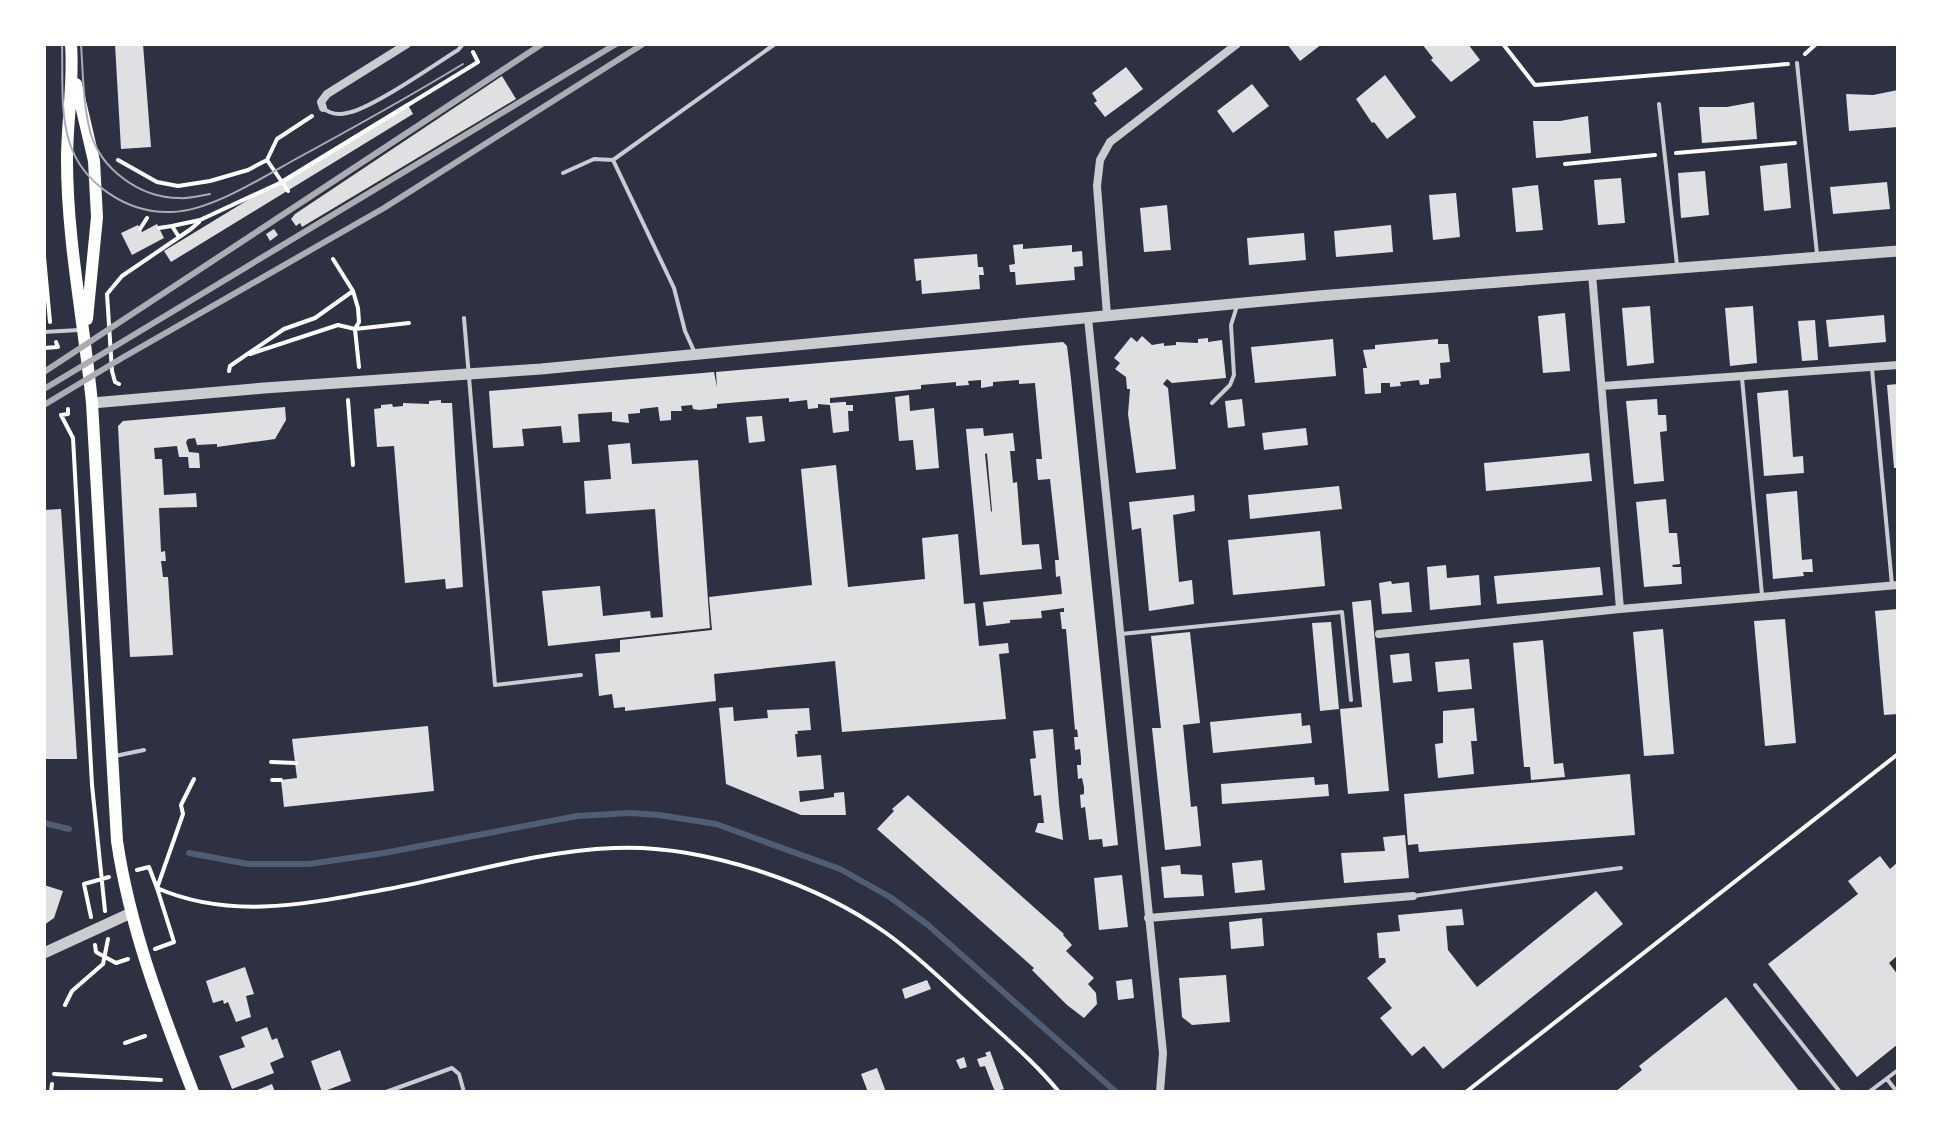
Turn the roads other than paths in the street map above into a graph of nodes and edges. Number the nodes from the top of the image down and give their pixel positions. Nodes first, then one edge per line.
1 (71, 44) edge
2 (407, 44) edge
3 (463, 44) edge
4 (775, 44) edge
5 (1237, 44) edge
6 (1797, 63) road end
7 (73, 69) junction
8 (1659, 104) dead end
9 (323, 108) joint
10 (613, 160) junction
11 (563, 173) dead end
12 (1898, 251) edge
13 (1817, 257) junction
14 (1677, 267) junction
15 (1592, 274) junction
16 (1238, 304) junction
17 (1107, 315) junction
18 (464, 318) dead end
19 (1088, 318) junction
20 (85, 330) junction
21 (44, 332) edge
22 (695, 354) junction
23 (1898, 365) edge
24 (1872, 367) junction
25 (469, 374) junction
26 (1742, 378) junction
27 (1602, 386) junction
28 (92, 403) junction
29 (1212, 403) dead end
30 (1895, 585) edge
31 (1762, 597) junction
32 (1620, 609) junction
33 (1121, 634) junction
34 (1379, 634) dead end
35 (581, 675) dead end
36 (1351, 700) dead end
37 (144, 750) dead end
38 (112, 757) junction
39 (1621, 868) dead end
40 (1413, 896) joint
41 (131, 913) junction
42 (1148, 918) junction
43 (44, 953) edge
44 (1755, 985) dead end
45 (1898, 1070) edge
46 (1887, 1079) junction
47 (193, 1092) edge
48 (386, 1092) edge
49 (464, 1092) edge
50 (1160, 1092) edge
51 (1840, 1092) edge
52 (1869, 1092) edge
53 (1897, 1092) edge

1 - 7 main road
2 - 9 street
3 - 9 lane
4 - 10 lane
5 - 17 street
6 - 13 lane
7 - 20 main road
7 - 20 main road
8 - 14 lane
10 - 11 lane
10 - 22 lane
12 - 13 street
13 - 14 street
14 - 15 street
15 - 16 street
15 - 27 street
16 - 17 street
16 - 29 lane
17 - 19 street
18 - 25 lane
19 - 22 street
19 - 33 street
20 - 21 lane
20 - 28 main road
22 - 25 street
23 - 24 street
24 - 26 street
24 - 30 lane
25 - 28 street
25 - 35 lane
26 - 27 street
26 - 31 lane
27 - 32 street
28 - 38 main road
30 - 31 street
31 - 32 street
32 - 34 street
33 - 36 lane
33 - 42 street
37 - 38 lane
38 - 41 main road
39 - 40 lane
40 - 42 street
41 - 43 street
41 - 47 main road
42 - 50 street
44 - 51 lane
45 - 46 lane
46 - 52 lane
46 - 53 lane
48 - 49 lane

